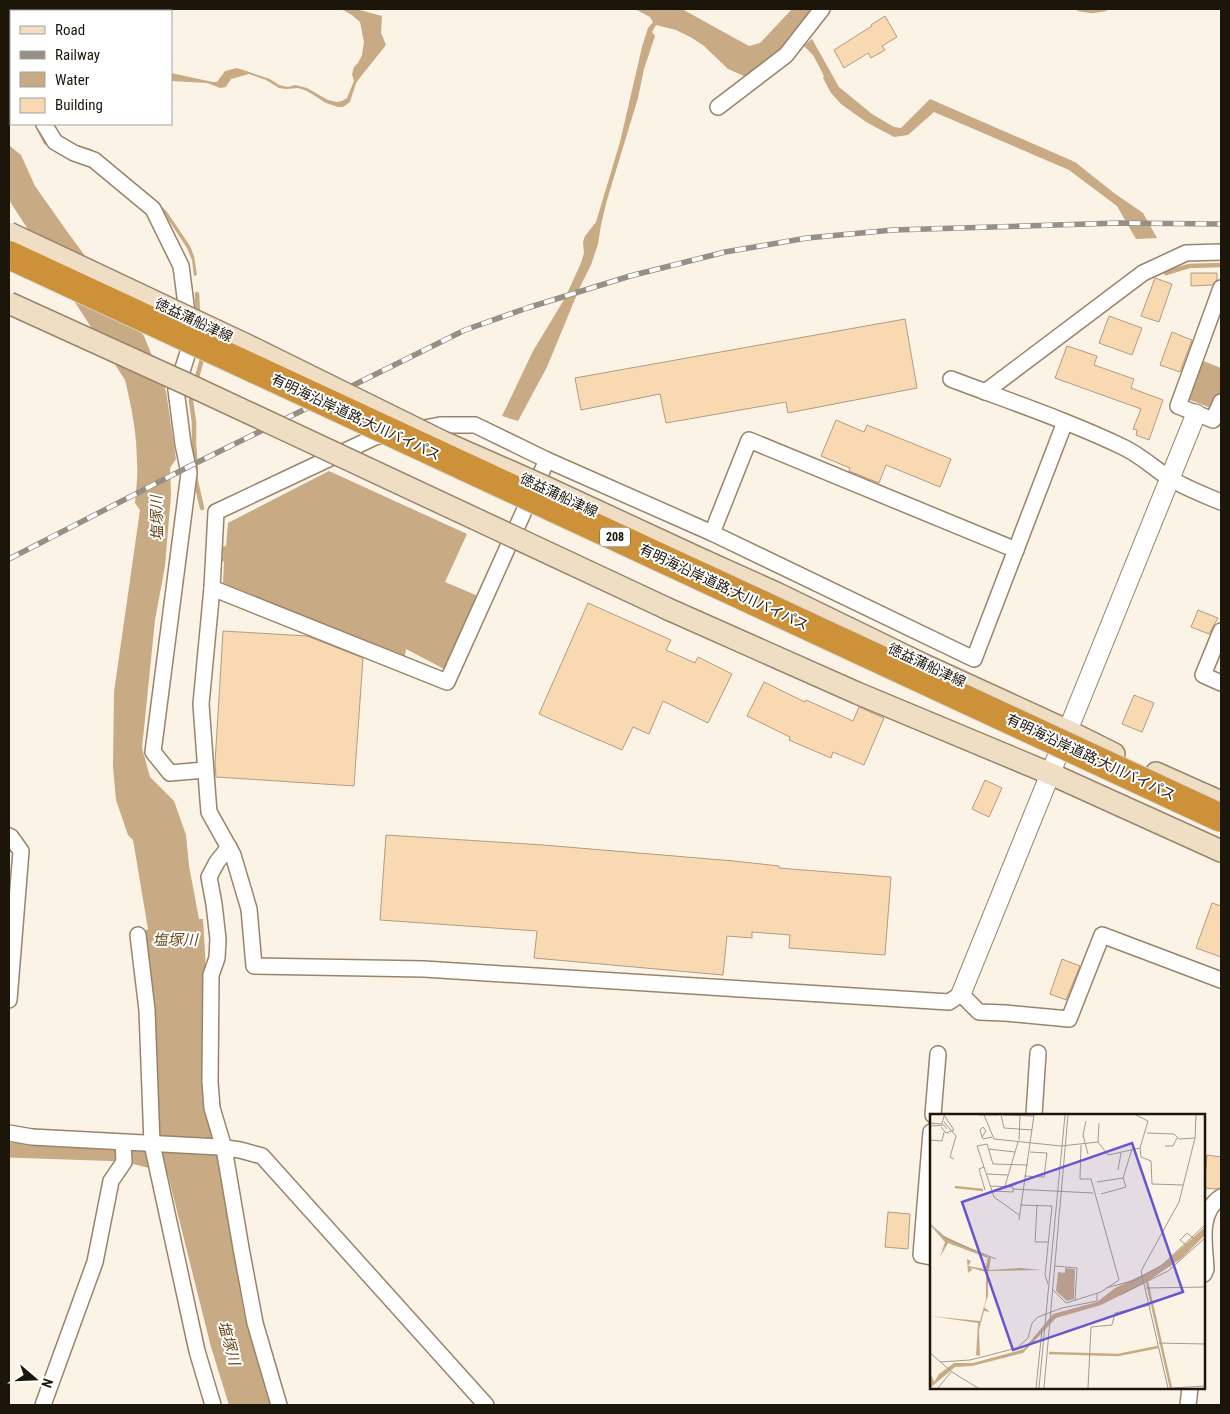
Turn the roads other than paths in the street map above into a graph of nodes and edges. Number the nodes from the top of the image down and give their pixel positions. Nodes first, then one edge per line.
1 (10, 9) edge
2 (822, 9) edge
3 (9, 26) edge
4 (718, 107) dead end
5 (45, 125) edge
6 (9, 233) edge
7 (1221, 252) edge
8 (9, 256) edge
9 (1221, 288) edge
10 (9, 303) edge
11 (951, 379) dead end
12 (985, 392) junction
13 (1221, 402) edge
14 (1196, 414) junction
15 (1065, 422) junction
16 (547, 460) junction
17 (1170, 478) junction
18 (1221, 502) edge
19 (712, 533) junction
20 (1016, 550) junction
21 (212, 588) junction
22 (893, 620) junction
23 (1221, 631) edge
24 (884, 645) junction
25 (1221, 683) edge
26 (1068, 731) junction
27 (206, 770) junction
28 (1051, 774) junction
29 (1221, 802) edge
30 (1221, 818) edge
31 (9, 836) edge
32 (229, 847) junction
33 (1221, 850) edge
34 (138, 935) dead end
35 (1221, 980) edge
36 (961, 994) junction
37 (9, 1000) edge
38 (1038, 1053) dead end
39 (938, 1054) dead end
40 (933, 1114) edge
41 (1034, 1114) edge
42 (9, 1133) edge
43 (123, 1142) junction
44 (152, 1144) junction
45 (930, 1144) edge
46 (222, 1147) junction
47 (1221, 1197) edge
48 (1205, 1219) edge
49 (1205, 1246) edge
50 (930, 1257) edge
51 (1205, 1272) edge
52 (43, 1405) edge
53 (213, 1405) edge
54 (279, 1405) edge
55 (486, 1405) edge

1 - 3 street
2 - 4 street
5 - 27 street
6 - 24 main road, 徳益蒲船津線, bridge
7 - 12 street
8 - 30 highway, 有明海沿岸道路;大川バイパス / 208, bridge
9 - 14 street
10 - 28 main road, bridge
11 - 12 street
12 - 15 street
13 - 14 street
14 - 17 street
15 - 17 street
15 - 20 street
16 - 19 street
16 - 21 street
16 - 21 street
17 - 18 street
17 - 26 street
19 - 20 street
19 - 22 street
20 - 22 street
21 - 27 street
22 - 24 street
23 - 25 street
24 - 26 main road, 徳益蒲船津線
26 - 28 street
26 - 29 main road, 徳益蒲船津線
27 - 32 street
28 - 33 main road
28 - 36 street
31 - 37 street
32 - 36 street
32 - 46 street
34 - 44 street
35 - 36 street
38 - 41 street
39 - 40 street
42 - 43 street
43 - 44 street
43 - 52 street
44 - 46 street
44 - 53 street
45 - 50 street
46 - 54 street
46 - 55 street
47 - 48 street
49 - 51 street

